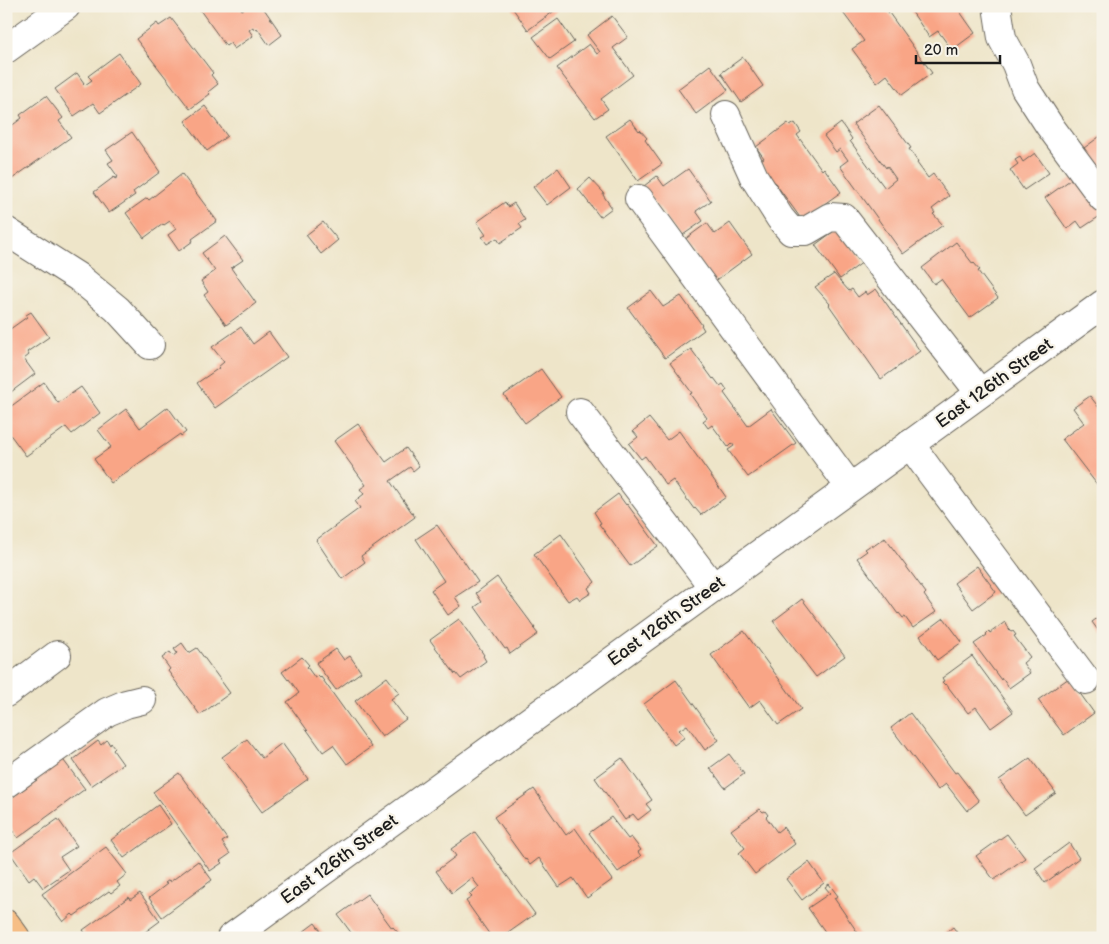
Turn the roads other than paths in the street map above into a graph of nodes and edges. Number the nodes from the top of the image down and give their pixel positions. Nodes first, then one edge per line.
1 (66, 6) edge
2 (997, 6) edge
3 (6, 49) edge
4 (726, 115) dead end
5 (1103, 198) edge
6 (640, 199) dead end
7 (6, 231) edge
8 (1103, 304) edge
9 (150, 345) dead end
10 (980, 394) junction
11 (580, 412) dead end
12 (910, 444) junction
13 (850, 487) junction
14 (713, 587) junction
15 (57, 655) dead end
16 (1086, 680) dead end
17 (6, 693) edge
18 (142, 700) dead end
19 (6, 784) edge
20 (6, 924) edge
21 (16, 938) edge
22 (230, 938) edge

1 - 3 street
2 - 5 street
4 - 10 street
6 - 13 street
7 - 9 street
8 - 10 street, East 126th Street
10 - 12 street, East 126th Street
11 - 14 street
12 - 13 street, East 126th Street
12 - 16 street
13 - 14 street, East 126th Street
14 - 22 street, East 126th Street
15 - 17 street
18 - 19 street
20 - 21 main road

